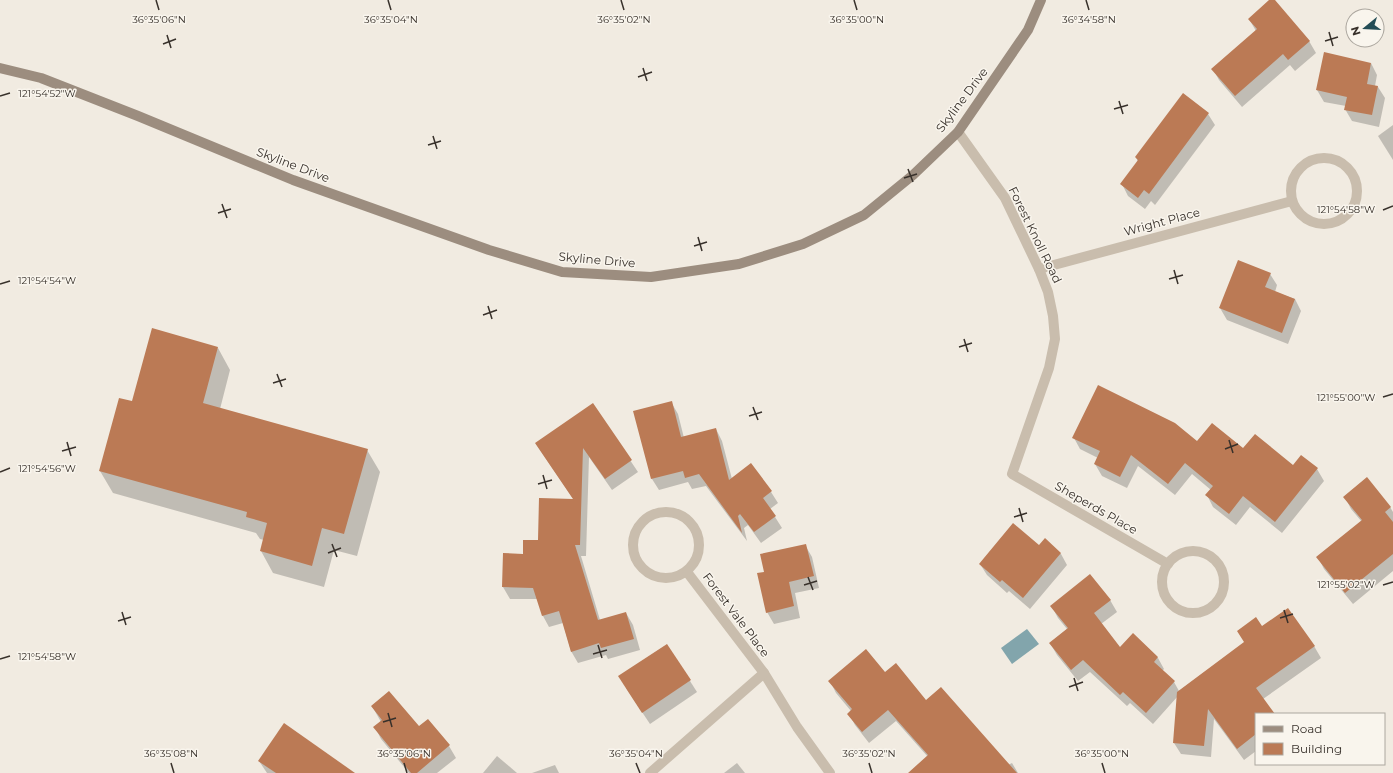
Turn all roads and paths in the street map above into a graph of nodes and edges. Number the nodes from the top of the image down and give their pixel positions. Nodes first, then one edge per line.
1 (1041, 0) edge
2 (0, 68) edge
3 (958, 132) junction
4 (1292, 201) junction
5 (1039, 268) junction
6 (1012, 474) joint
7 (1168, 564) junction
8 (687, 572) junction
9 (764, 673) junction
10 (650, 773) edge
11 (830, 773) edge

1 - 3 street, Skyline Drive
2 - 3 street, Skyline Drive
3 - 5 street, Forest Knoll Road
4 - 4 street
4 - 5 street, Wright Place
5 - 6 street, Forest Knoll Road
6 - 7 street, Sheperds Place
7 - 7 street
8 - 8 street
8 - 9 street, Forest Vale Place
9 - 10 street
9 - 11 street, Forest Vale Place

